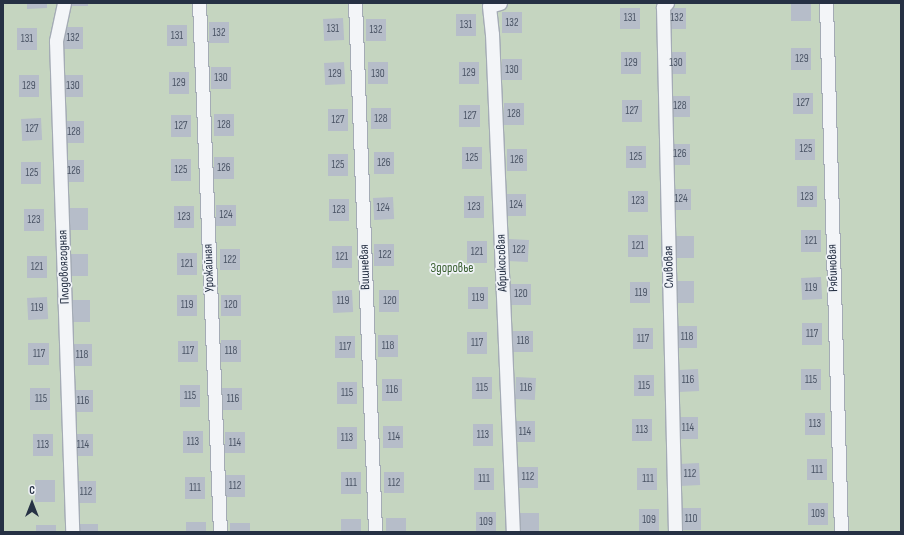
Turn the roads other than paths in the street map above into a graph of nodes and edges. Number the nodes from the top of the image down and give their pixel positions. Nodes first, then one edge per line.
1 (64, 3) edge
2 (199, 3) edge
3 (355, 3) edge
4 (500, 3) edge
5 (667, 3) edge
6 (826, 3) edge
7 (72, 532) edge
8 (220, 532) edge
9 (375, 532) edge
10 (513, 532) edge
11 (675, 532) edge
12 (841, 532) edge

1 - 7 street, Плодовоягодная
2 - 8 street, Урожайная
3 - 9 street, Вишневая
4 - 10 street, Абрикосовая
5 - 11 street, Сливовая
6 - 12 street, Рябиновая

